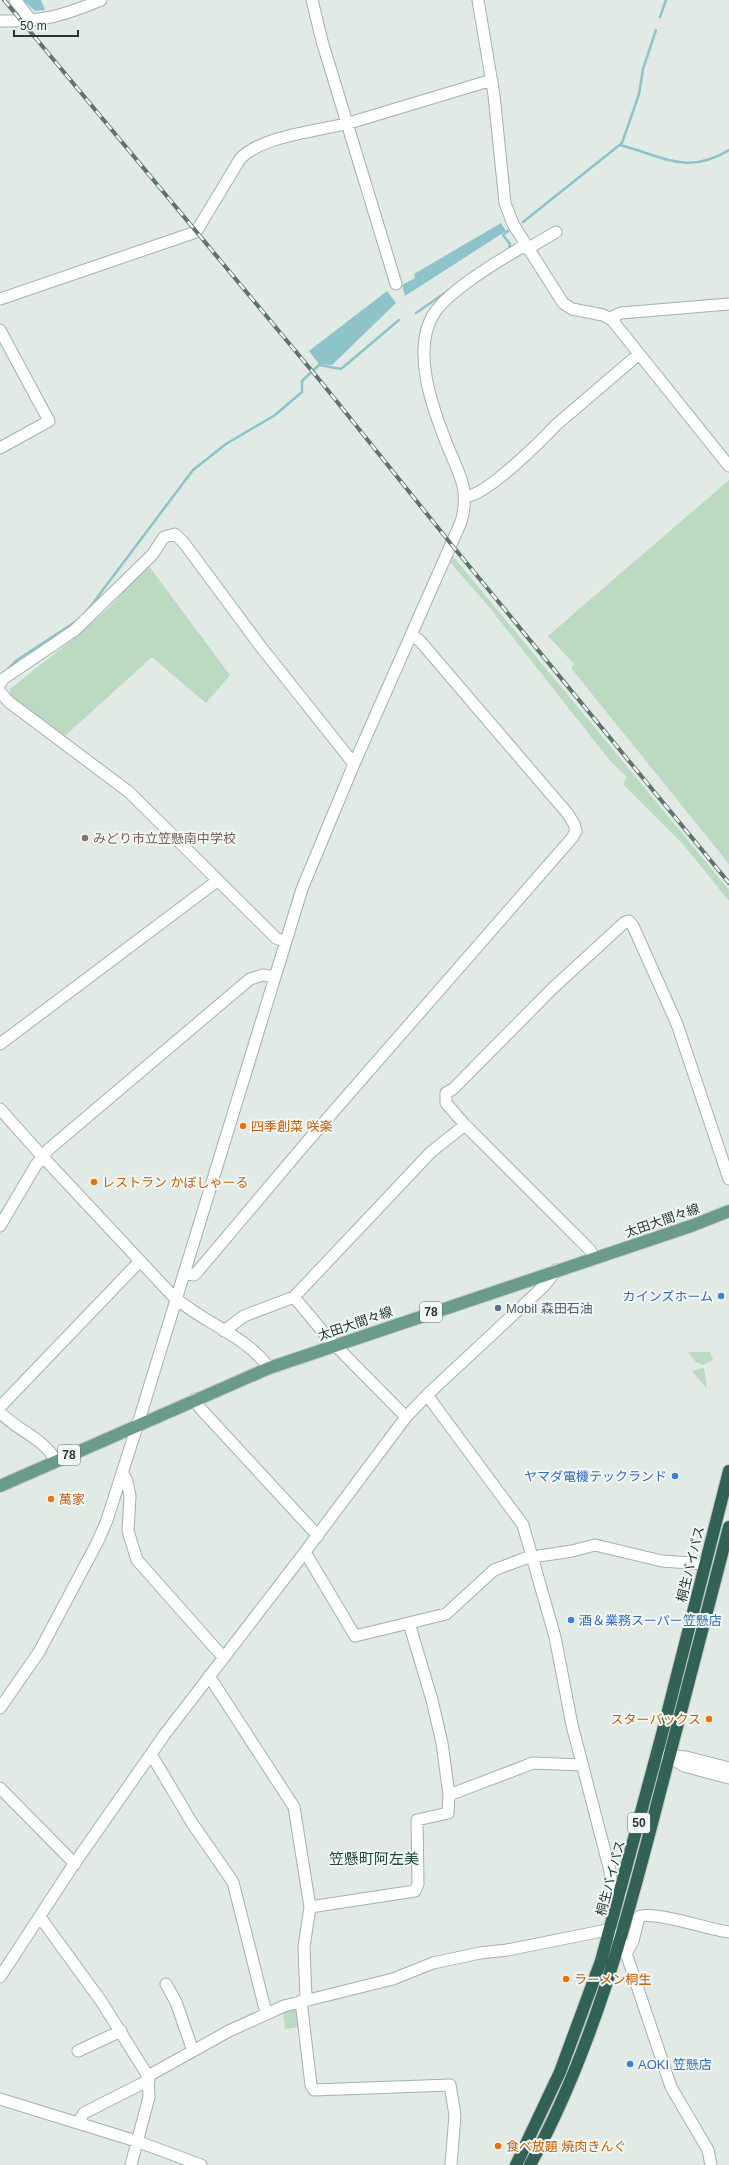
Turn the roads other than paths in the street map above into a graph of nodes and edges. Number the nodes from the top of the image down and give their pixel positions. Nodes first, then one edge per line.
1 (16, 0) edge
2 (101, 0) edge
3 (312, 0) edge
4 (478, 0) edge
5 (31, 20) junction
6 (0, 21) edge
7 (492, 80) junction
8 (347, 123) junction
9 (556, 232) dead end
10 (526, 247) junction
11 (396, 284) dead end
12 (0, 299) edge
13 (729, 304) edge
14 (610, 318) junction
15 (0, 330) edge
16 (639, 354) junction
17 (0, 448) edge
18 (729, 466) edge
19 (466, 496) junction
20 (412, 635) junction
21 (0, 684) edge
22 (0, 692) edge
23 (354, 764) junction
24 (217, 881) junction
25 (284, 941) junction
26 (274, 978) junction
27 (0, 1044) edge
28 (0, 1108) edge
29 (465, 1125) junction
30 (42, 1156) junction
31 (729, 1179) edge
32 (729, 1211) edge
33 (0, 1226) edge
34 (594, 1257) junction
35 (140, 1261) junction
36 (556, 1270) junction
37 (184, 1273) junction
38 (294, 1297) junction
39 (175, 1299) junction
40 (224, 1331) junction
41 (335, 1344) junction
42 (269, 1368) junction
43 (427, 1395) junction
44 (195, 1399) junction
45 (0, 1408) edge
46 (0, 1412) edge
47 (406, 1417) junction
48 (138, 1425) junction
49 (56, 1461) junction
50 (729, 1471) edge
51 (122, 1472) junction
52 (0, 1486) edge
53 (729, 1527) edge
54 (318, 1536) junction
55 (305, 1552) junction
56 (532, 1557) junction
57 (705, 1564) junction
58 (409, 1623) junction
59 (223, 1657) junction
60 (209, 1676) junction
61 (0, 1708) edge
62 (150, 1754) junction
63 (657, 1754) junction
64 (670, 1757) junction
65 (582, 1765) junction
66 (729, 1768) edge
67 (729, 1778) edge
68 (0, 1788) edge
69 (449, 1795) junction
70 (75, 1864) junction
71 (620, 1894) junction
72 (310, 1907) junction
73 (40, 1917) junction
74 (610, 1931) junction
75 (729, 1932) edge
76 (620, 1940) junction
77 (627, 1952) junction
78 (0, 1977) edge
79 (166, 1984) dead end
80 (304, 2000) junction
81 (266, 2013) junction
82 (121, 2031) junction
83 (78, 2051) dead end
84 (193, 2051) junction
85 (148, 2078) junction
86 (0, 2099) edge
87 (78, 2123) junction
88 (136, 2141) junction
89 (131, 2165) edge
90 (201, 2165) edge
91 (451, 2165) edge
92 (516, 2165) edge
93 (530, 2165) edge
94 (711, 2165) edge

1 - 5 street
2 - 5 street
3 - 8 street
4 - 7 street
5 - 6 street
7 - 8 street
7 - 10 street
8 - 11 street
8 - 12 street
9 - 10 street
10 - 14 street
10 - 19 street
13 - 14 street
14 - 16 street
15 - 17 street
16 - 18 street
16 - 19 street
19 - 20 street
20 - 23 street
20 - 37 street
21 - 23 street
22 - 24 street
23 - 25 street
24 - 25 street
24 - 27 street
25 - 26 street
26 - 30 street
26 - 37 street
28 - 30 street
29 - 31 street
29 - 34 street
29 - 38 street
30 - 33 street
30 - 35 street
32 - 34 main road, 太田大間々線 / 78
34 - 36 main road, 太田大間々線 / 78
35 - 39 street
35 - 45 street
36 - 41 main road, 太田大間々線 / 78
36 - 43 street
37 - 39 street
38 - 40 street
38 - 41 street
39 - 40 street
39 - 48 street
40 - 42 street
41 - 42 main road, 太田大間々線 / 78
41 - 47 street
42 - 44 main road, 太田大間々線 / 78
43 - 47 street
43 - 56 street
44 - 48 main road, 太田大間々線 / 78
44 - 54 street
46 - 49 street
47 - 54 street
48 - 49 main road, 太田大間々線 / 78
48 - 51 street
49 - 52 main road, 太田大間々線 / 78
50 - 57 highway, 桐生バイパス / 50
51 - 59 street
51 - 61 street
53 - 64 highway, 桐生バイパス / 50
54 - 55 street
55 - 58 street
55 - 59 street
56 - 57 street
56 - 58 street
56 - 65 street
57 - 63 highway, 桐生バイパス / 50
58 - 69 street
59 - 60 street
60 - 62 street
60 - 72 street
62 - 70 street
62 - 81 street
63 - 64 street
63 - 71 highway, 桐生バイパス / 50
64 - 66 street
64 - 67 street
64 - 76 highway, 桐生バイパス / 50
65 - 69 street
65 - 71 street
68 - 70 street
69 - 72 street
70 - 73 street
71 - 74 highway, 桐生バイパス / 50
72 - 80 street
73 - 78 street
73 - 82 street
74 - 76 street
74 - 80 street
74 - 92 highway, 桐生バイパス / 50
75 - 77 street
76 - 77 street
76 - 93 highway, 桐生バイパス / 50
77 - 94 street
79 - 84 street
80 - 81 street
80 - 91 street
81 - 84 street
82 - 83 street
82 - 85 street
84 - 85 street
85 - 87 street
85 - 88 street
86 - 87 street
87 - 88 street
88 - 89 street
88 - 90 street

